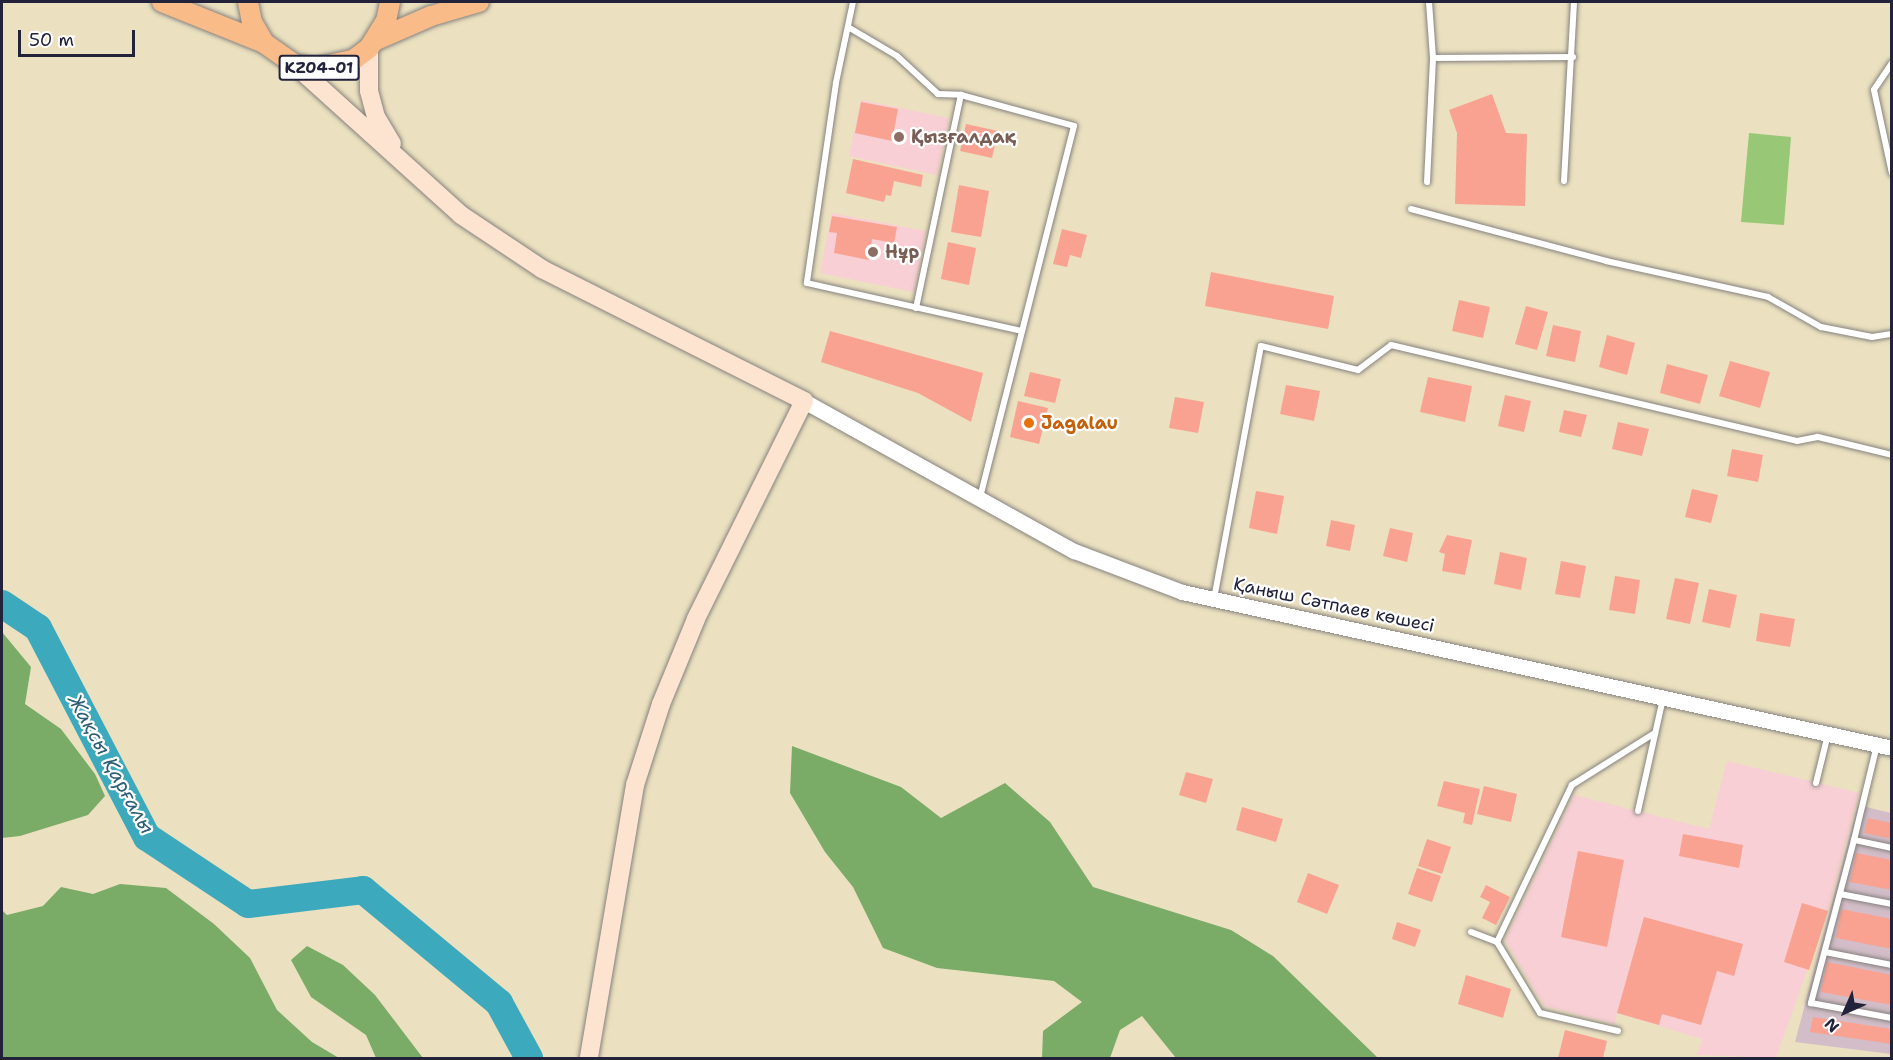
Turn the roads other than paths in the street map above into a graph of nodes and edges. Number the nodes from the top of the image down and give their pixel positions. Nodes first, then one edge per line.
1 (162, 2) edge
2 (249, 2) edge
3 (390, 2) edge
4 (479, 2) edge
5 (853, 2) edge
6 (1429, 2) edge
7 (1574, 2) edge
8 (848, 27) junction
9 (264, 43) junction
10 (372, 44) junction
11 (1573, 57) junction
12 (1433, 58) junction
13 (1892, 63) edge
14 (294, 64) junction
15 (961, 96) junction
16 (400, 159) junction
17 (1892, 173) edge
18 (1564, 181) dead end
19 (1427, 182) dead end
20 (1411, 209) dead end
21 (916, 308) junction
22 (1022, 331) junction
23 (1892, 334) edge
24 (804, 402) junction
25 (1892, 455) edge
26 (980, 499) junction
27 (1214, 599) junction
28 (1664, 698) junction
29 (1655, 733) junction
30 (1828, 734) junction
31 (1884, 747) edge
32 (1816, 783) dead end
33 (1638, 811) dead end
34 (1854, 840) junction
35 (1892, 848) edge
36 (1840, 894) junction
37 (1892, 904) edge
38 (1471, 932) dead end
39 (1497, 942) junction
40 (1825, 952) junction
41 (1892, 965) edge
42 (1892, 1018) edge
43 (1618, 1031) dead end
44 (589, 1059) edge

1 - 9 main road, KZ04-01
2 - 9 main road, KZ04-01
3 - 10 main road, KZ04-01
4 - 10 main road, KZ04-01
5 - 8 lane
6 - 12 lane
7 - 11 lane
8 - 15 lane
8 - 21 lane
9 - 14 main road, KZ04-01
10 - 14 main road, KZ04-01
10 - 16 main road
11 - 12 lane
11 - 18 lane
12 - 19 lane
13 - 17 lane
14 - 16 main road
15 - 21 lane
15 - 22 lane
16 - 24 main road
20 - 23 lane
21 - 22 lane
22 - 26 lane
24 - 26 street, Қаныш Сәтпаев көшесі
24 - 44 main road
25 - 27 lane
26 - 27 street, Қаныш Сәтпаев көшесі
27 - 28 street, Қаныш Сәтпаев көшесі
28 - 29 lane
28 - 30 street, Қаныш Сәтпаев көшесі
29 - 33 lane
29 - 39 lane
30 - 31 street, Қаныш Сәтпаев көшесі
30 - 32 lane
31 - 34 lane
34 - 35 lane
34 - 36 lane
36 - 37 lane
36 - 40 lane
38 - 39 lane
39 - 43 lane
40 - 41 lane
40 - 42 lane

